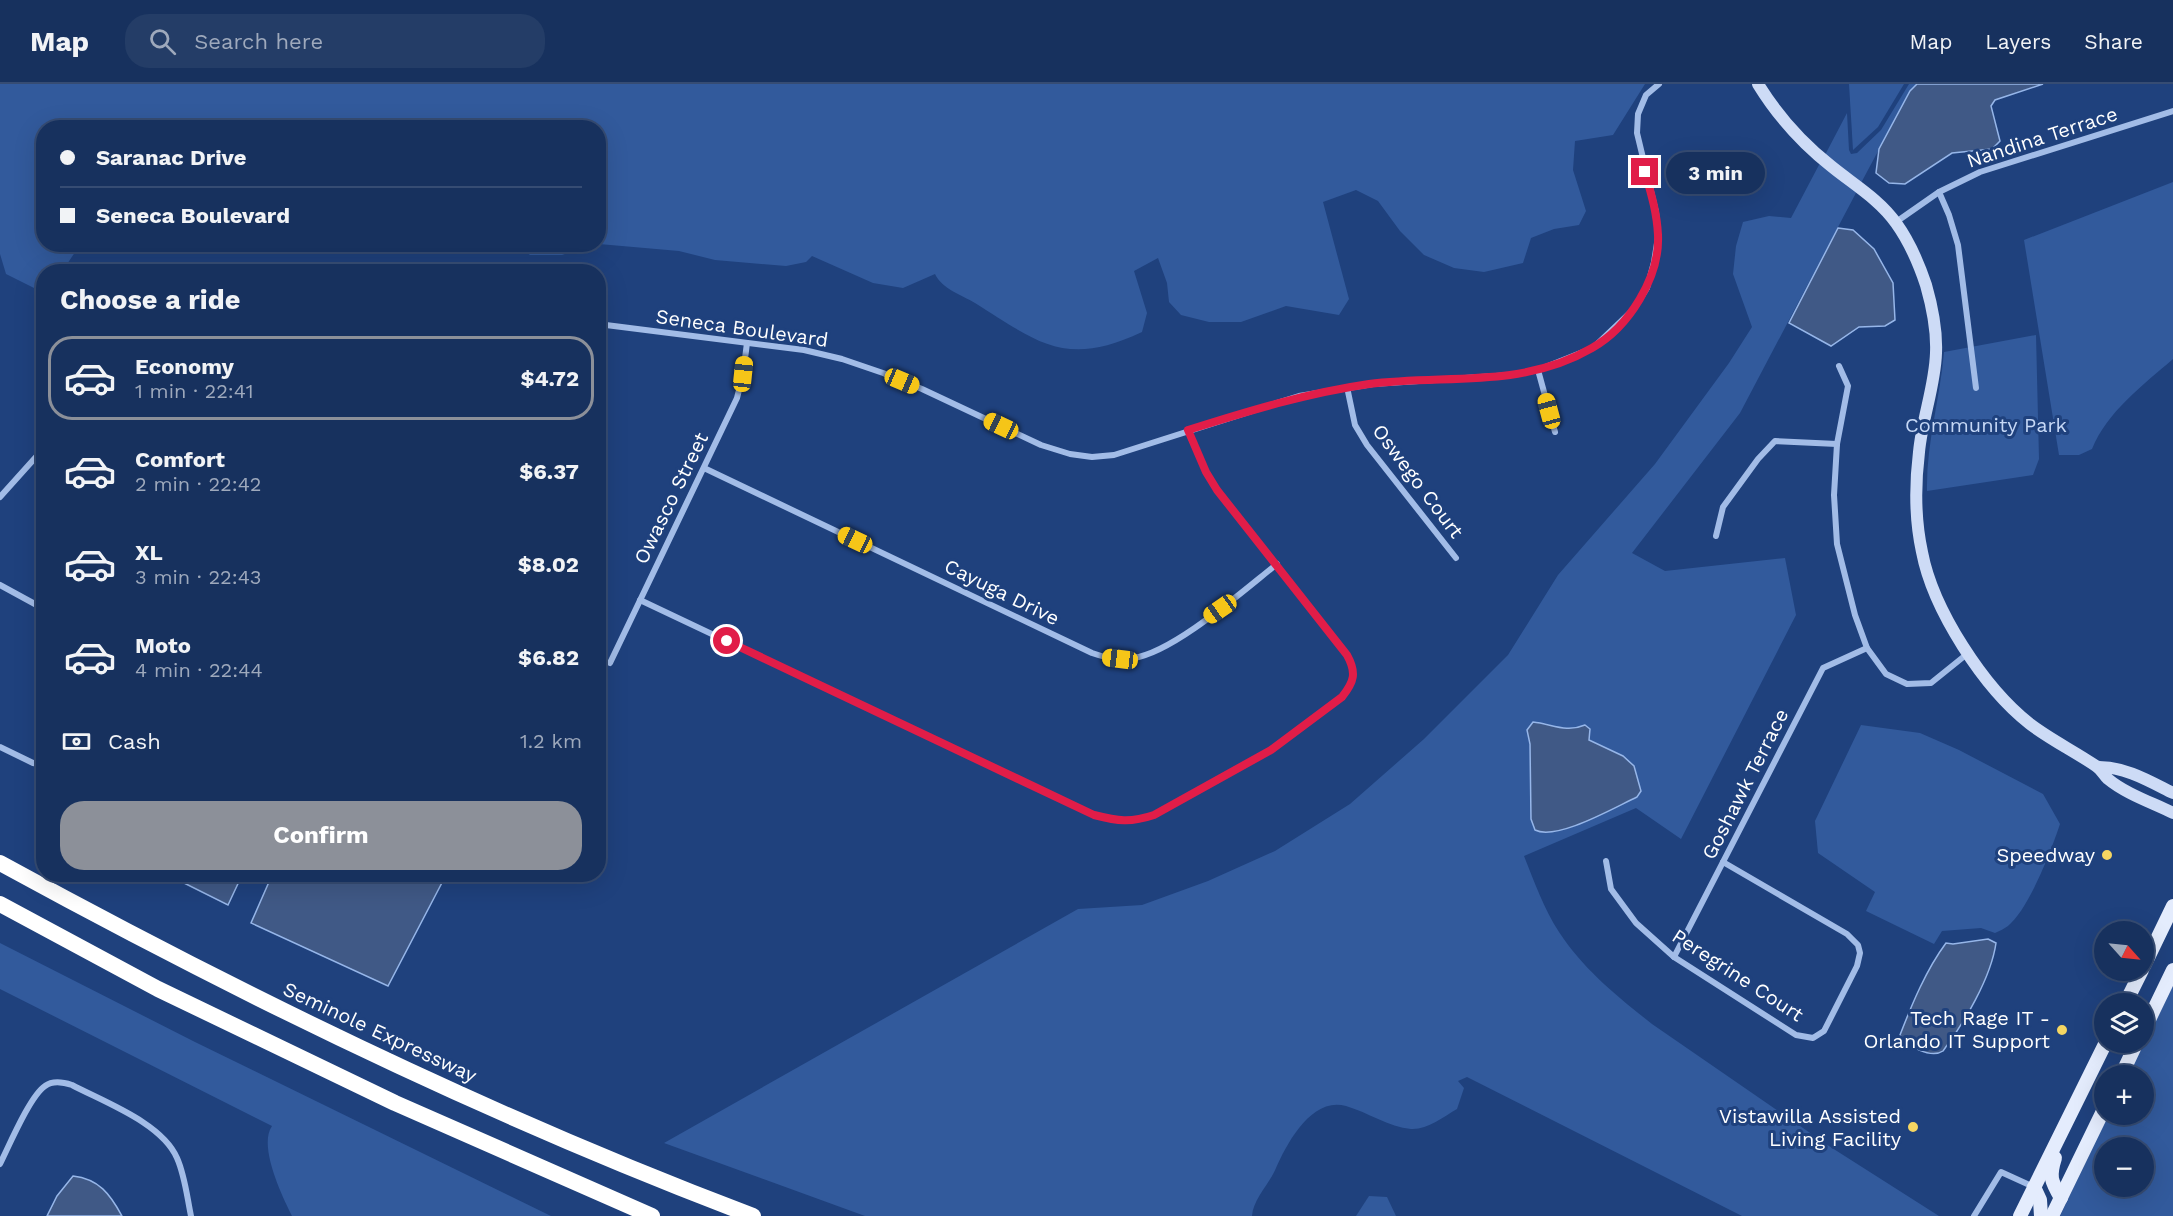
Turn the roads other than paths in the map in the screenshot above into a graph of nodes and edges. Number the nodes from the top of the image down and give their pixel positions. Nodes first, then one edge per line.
1 (1659, 84) edge
2 (1758, 84) edge
3 (2173, 111) edge
4 (1939, 192) junction
5 (1895, 223) junction
6 (606, 325) edge
7 (747, 343) junction
8 (1839, 366) dead end
9 (1538, 370) junction
10 (1347, 387) junction
11 (1976, 388) dead end
12 (1188, 430) junction
13 (1555, 432) dead end
14 (1837, 444) junction
15 (36, 457) edge
16 (704, 468) junction
17 (0, 497) edge
18 (1716, 536) dead end
19 (1456, 558) dead end
20 (1277, 564) junction
21 (0, 585) edge
22 (640, 600) junction
23 (36, 605) edge
24 (1867, 648) junction
25 (1967, 654) junction
26 (610, 663) dead end
27 (0, 747) edge
28 (36, 764) edge
29 (2099, 767) junction
30 (2173, 793) edge
31 (2173, 813) edge
32 (1606, 861) dead end
33 (1723, 862) junction
34 (0, 863) edge
35 (0, 904) edge
36 (2173, 906) edge
37 (2154, 945) edge
38 (1674, 957) junction
39 (2173, 970) edge
40 (2154, 1009) edge
41 (2101, 1053) edge
42 (2096, 1125) edge
43 (2064, 1127) junction
44 (0, 1164) edge
45 (2034, 1187) junction
46 (2061, 1198) junction
47 (191, 1216) edge
48 (651, 1216) edge
49 (753, 1216) edge
50 (1974, 1216) edge
51 (2020, 1216) edge
52 (2041, 1216) edge
53 (2052, 1216) edge

1 - 9 street, Seneca Boulevard
2 - 5 street
3 - 4 street, Nandina Terrace
4 - 5 street, Nandina Terrace
4 - 11 street
5 - 25 street
6 - 7 street, Seneca Boulevard
7 - 12 street, Seneca Boulevard
7 - 16 street, Owasco Street
8 - 14 street
9 - 10 street, Seneca Boulevard
9 - 13 street
10 - 12 street, Seneca Boulevard
10 - 19 street, Oswego Court
12 - 20 street
14 - 18 street
14 - 24 street
15 - 17 street
16 - 20 street, Cayuga Drive
16 - 22 street, Owasco Street
20 - 22 street
21 - 23 street
22 - 26 street, Owasco Street
24 - 25 street
24 - 33 street, Goshawk Terrace
25 - 29 street
27 - 28 street
29 - 30 street
29 - 31 street
32 - 38 street, Peregrine Court
33 - 38 street, Goshawk Terrace
33 - 38 street, Peregrine Court
34 - 49 highway, Seminole Expressway
35 - 48 highway
36 - 37 main road
39 - 40 main road
41 - 43 main road
42 - 46 main road
43 - 45 main road
43 - 46 main road
44 - 47 street
45 - 50 street
45 - 51 main road
45 - 52 main road
46 - 53 main road

